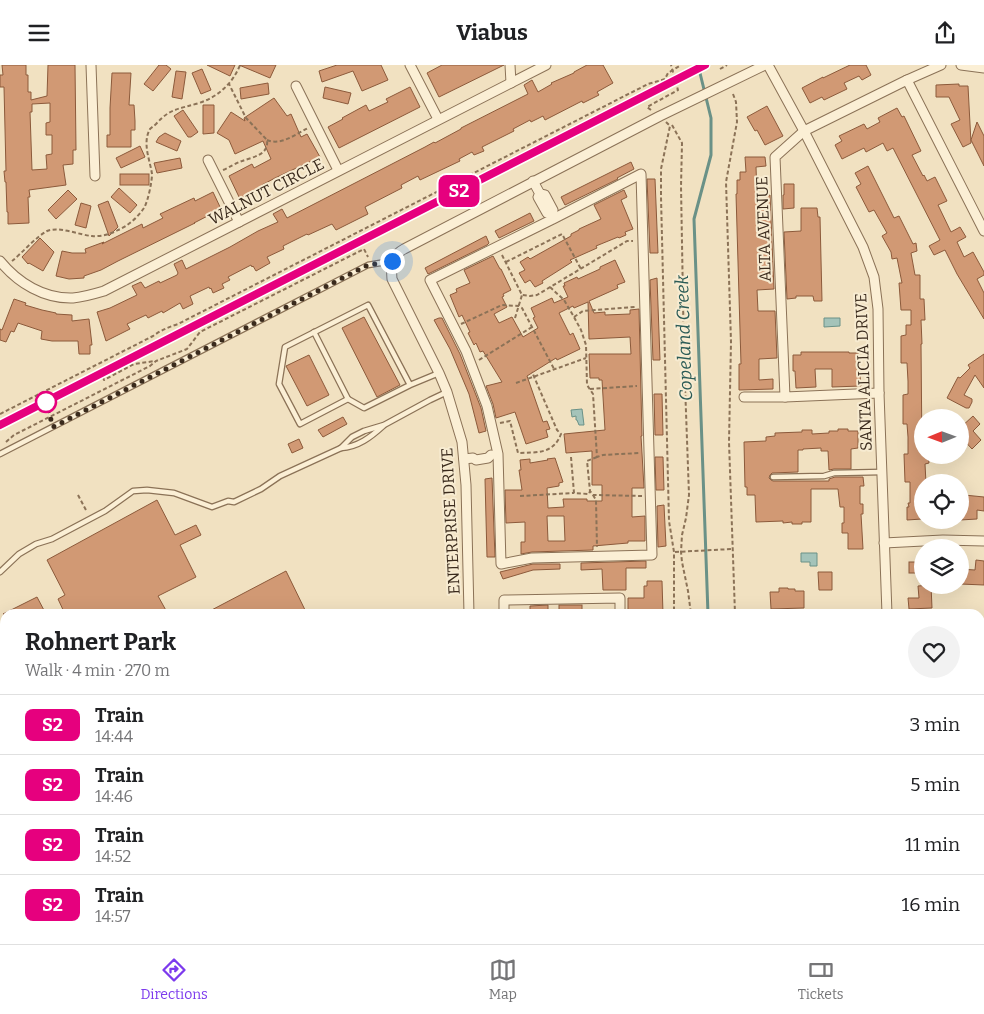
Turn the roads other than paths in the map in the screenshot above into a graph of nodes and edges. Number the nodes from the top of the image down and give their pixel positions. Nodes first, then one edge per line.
1 (91, 65) edge
2 (410, 65) edge
3 (510, 65) edge
4 (546, 65) edge
5 (766, 65) edge
6 (941, 65) edge
7 (961, 65) edge
8 (984, 68) edge
9 (907, 80) junction
10 (511, 83) junction
11 (296, 86) dead end
12 (438, 119) junction
13 (804, 131) junction
14 (208, 160) dead end
15 (338, 170) junction
16 (94, 176) dead end
17 (533, 181) junction
18 (552, 216) junction
19 (239, 222) junction
20 (984, 231) edge
21 (392, 261) junction
22 (2, 264) edge
23 (314, 332) junction
24 (439, 373) junction
25 (410, 385) junction
26 (447, 392) junction
27 (879, 393) junction
28 (744, 397) dead end
29 (785, 397) junction
30 (348, 399) junction
31 (384, 425) junction
32 (340, 448) junction
33 (0, 454) edge
34 (494, 455) junction
35 (468, 458) junction
36 (882, 472) junction
37 (773, 477) dead end
38 (984, 541) edge
39 (884, 543) junction
40 (0, 572) edge
41 (470, 609) edge
42 (504, 609) edge
43 (620, 609) edge
44 (887, 609) edge

1 - 16 street
2 - 12 street
3 - 10 street
4 - 10 street, WALNUT CIRCLE
5 - 13 street, SANTA ALICIA DRIVE
5 - 17 street
6 - 9 street, ALTA AVENUE
7 - 8 street
9 - 13 street, ALTA AVENUE
9 - 20 street
10 - 12 street, WALNUT CIRCLE
11 - 15 street
12 - 15 street, WALNUT CIRCLE
13 - 27 street, SANTA ALICIA DRIVE
13 - 29 street, ALTA AVENUE
14 - 19 street
15 - 19 street, WALNUT CIRCLE
17 - 18 street
17 - 21 street
18 - 34 street
18 - 34 street
19 - 22 street, WALNUT CIRCLE
21 - 24 street, ENTERPRISE DRIVE
21 - 33 lane
23 - 25 lane
23 - 30 lane
23 - 30 lane
24 - 25 lane
24 - 26 street, ENTERPRISE DRIVE
25 - 30 lane
26 - 31 lane
26 - 35 street, ENTERPRISE DRIVE
27 - 29 street
27 - 36 street, SANTA ALICIA DRIVE
28 - 29 street
31 - 32 lane
31 - 32 lane
32 - 40 lane
34 - 35 street
35 - 41 street, ENTERPRISE DRIVE
36 - 37 lane
36 - 39 street, SANTA ALICIA DRIVE
38 - 39 street
39 - 44 street, SANTA ALICIA DRIVE
42 - 43 street

